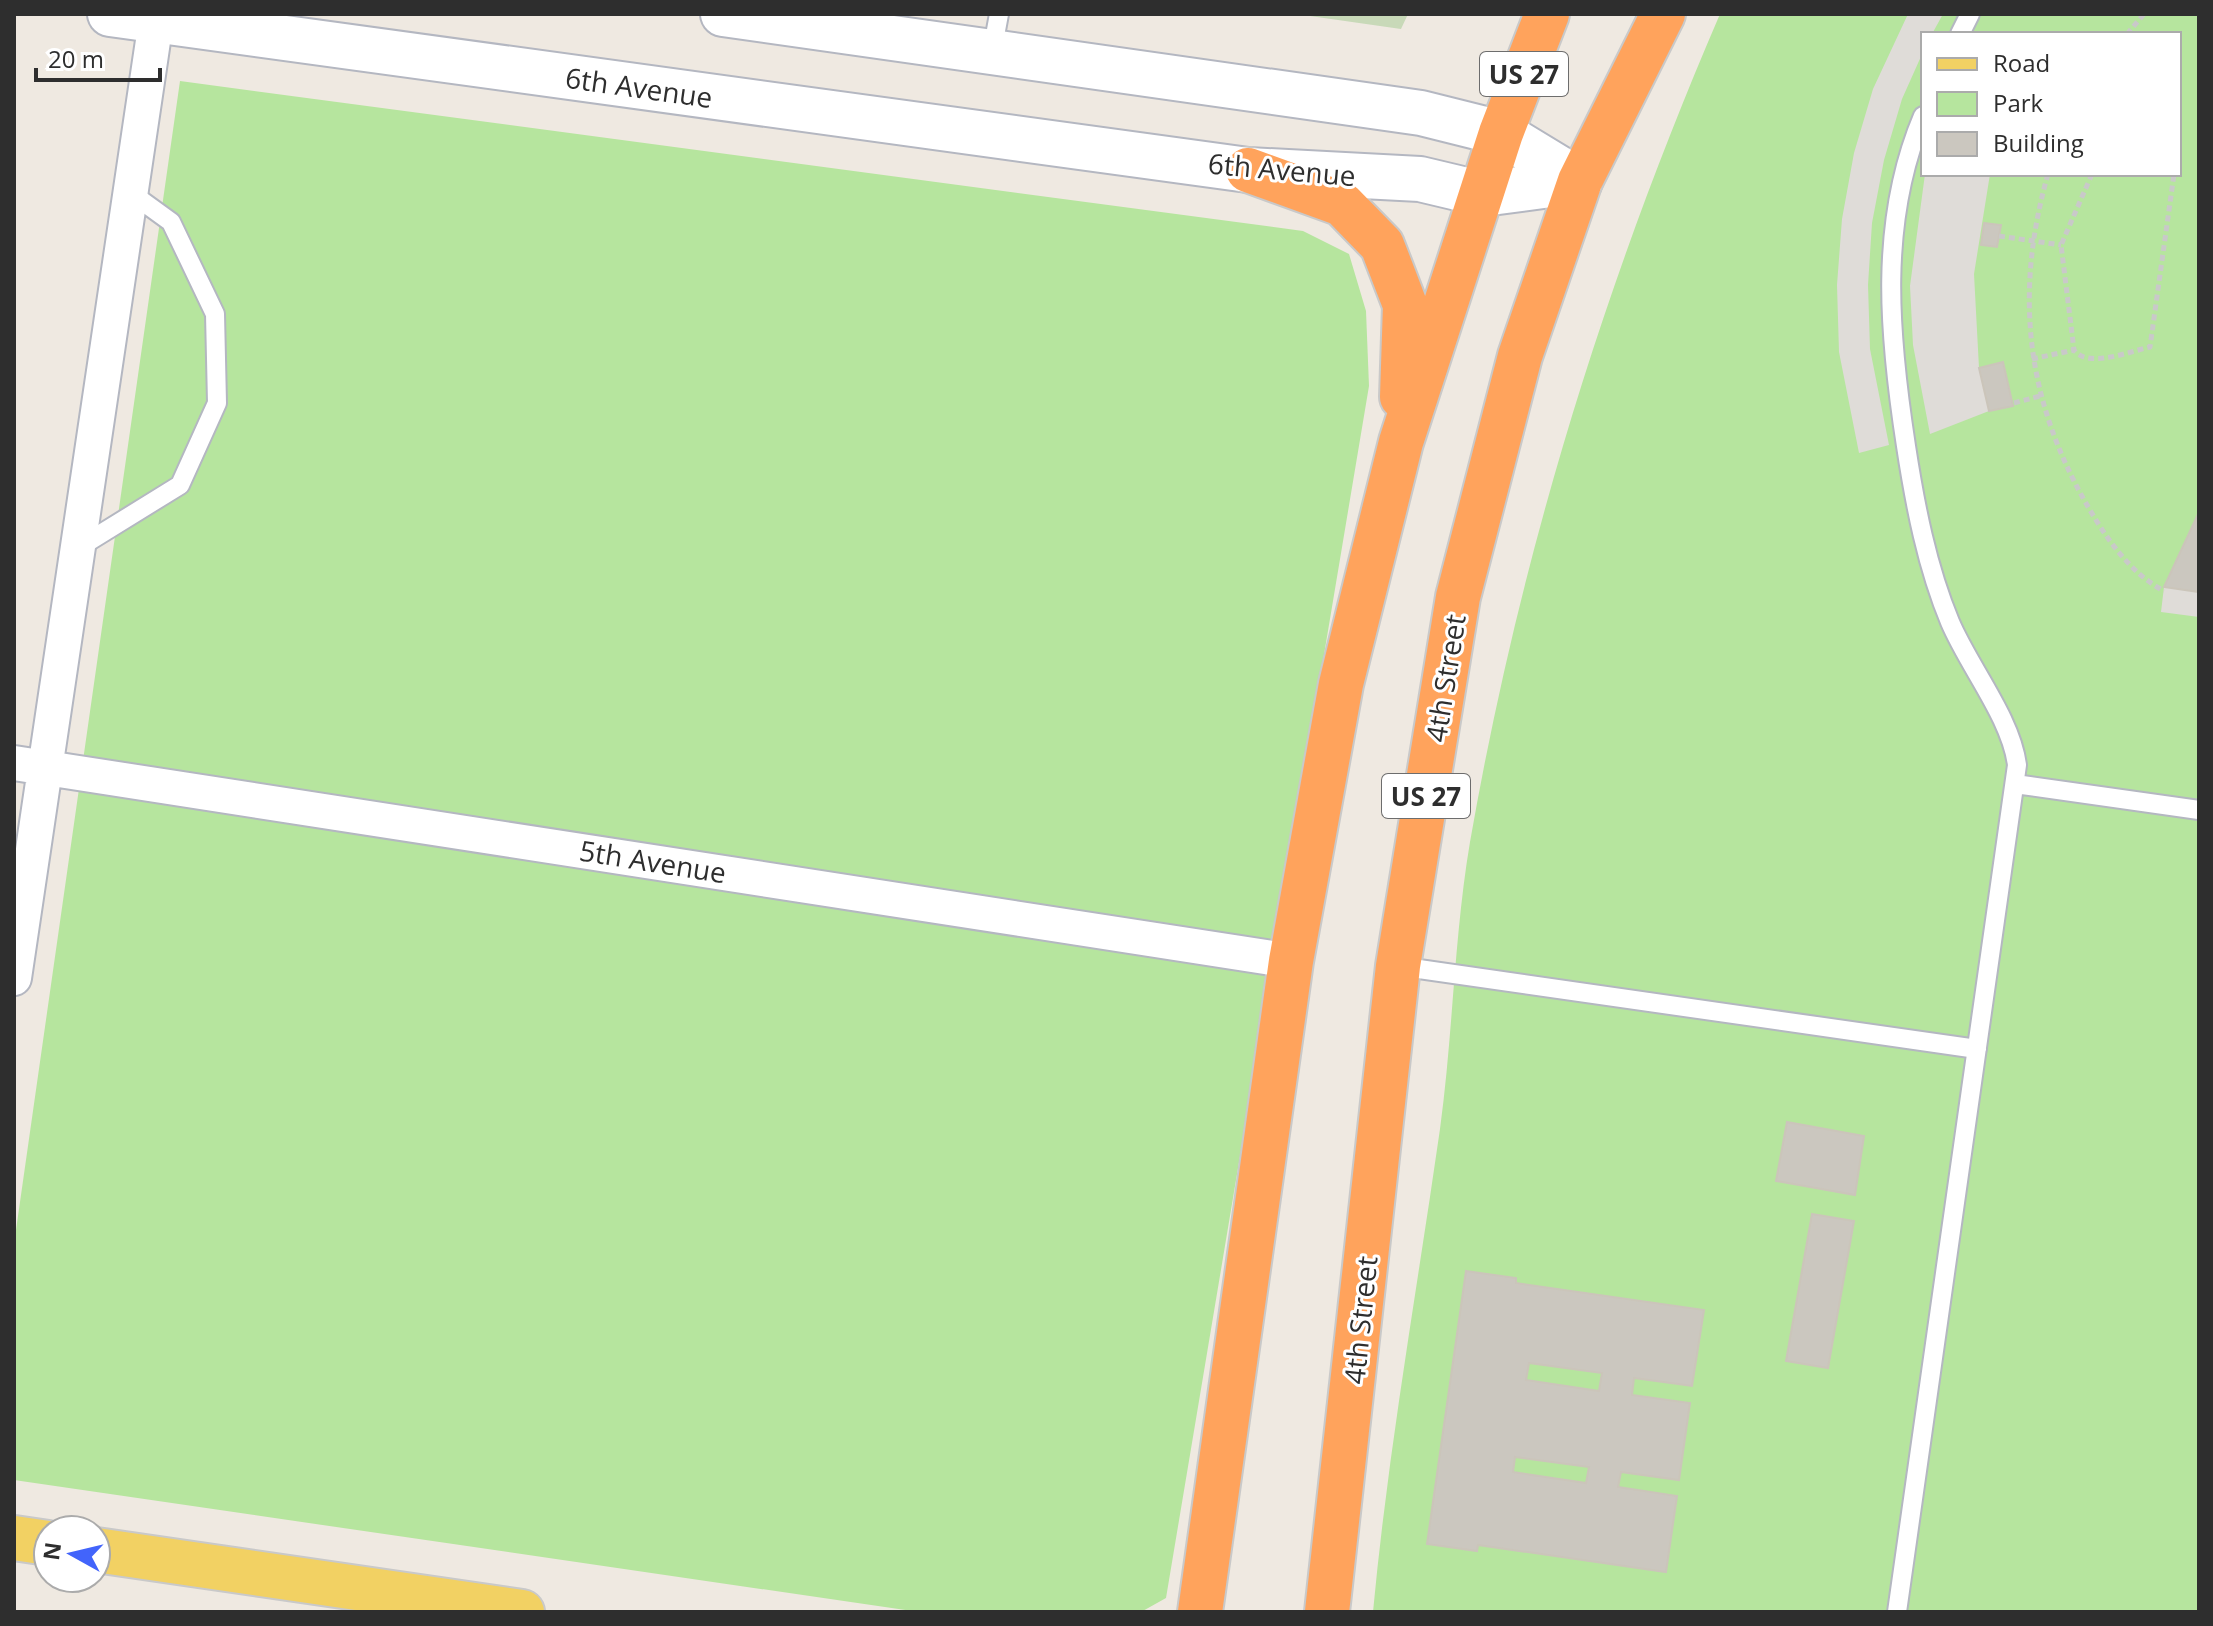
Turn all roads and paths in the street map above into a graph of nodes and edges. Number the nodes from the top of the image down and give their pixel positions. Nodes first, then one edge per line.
1 (110, 14) edge
2 (723, 14) edge
3 (1547, 14) edge
4 (1663, 14) edge
5 (1970, 14) edge
6 (2144, 14) edge
7 (157, 17) edge
8 (1961, 32) edge
9 (2129, 32) edge
10 (996, 33) edge
11 (1921, 124) edge
12 (1501, 133) junction
13 (1248, 170) junction
14 (2048, 176) edge
15 (2091, 176) edge
16 (2174, 176) edge
17 (1580, 181) junction
18 (131, 193) junction
19 (1483, 194) junction
20 (1999, 236) dead end
21 (2035, 242) junction
22 (2061, 245) junction
23 (2074, 350) junction
24 (2032, 359) junction
25 (2040, 396) junction
26 (2014, 403) dead end
27 (1401, 442) junction
28 (78, 548) junction
29 (2164, 591) dead end
30 (30, 765) edge
31 (2015, 784) junction
32 (2199, 810) edge
33 (1291, 961) junction
34 (1398, 966) junction
35 (14, 978) edge
36 (1977, 1049) junction
37 (112, 1552) edge
38 (522, 1612) edge
39 (1200, 1612) edge
40 (1327, 1612) edge
41 (1897, 1612) edge

1 - 7 main road, 6th Avenue
2 - 10 main road
3 - 12 highway, US 27
4 - 17 highway, 4th Street / US 27
5 - 8 lane
6 - 9 path
7 - 13 main road, 6th Avenue
7 - 18 street
10 - 12 main road
11 - 31 lane
12 - 17 main road
12 - 19 highway, US 27
13 - 19 main road, 6th Avenue
13 - 27 highway
14 - 21 path
15 - 22 path
16 - 23 path
17 - 19 main road, 6th Avenue
17 - 34 highway, 4th Street / US 27
18 - 28 street
18 - 28 lane
19 - 27 highway, US 27
20 - 21 path
21 - 22 path
21 - 24 path
22 - 23 path
23 - 24 path
24 - 25 path
25 - 26 path
25 - 29 path
27 - 33 highway, US 27
28 - 30 street
30 - 33 street, 5th Avenue
30 - 35 street
31 - 32 lane
31 - 36 lane
33 - 39 highway, US 27
34 - 36 lane
34 - 40 highway, 4th Street / US 27
36 - 41 lane
37 - 38 main road

